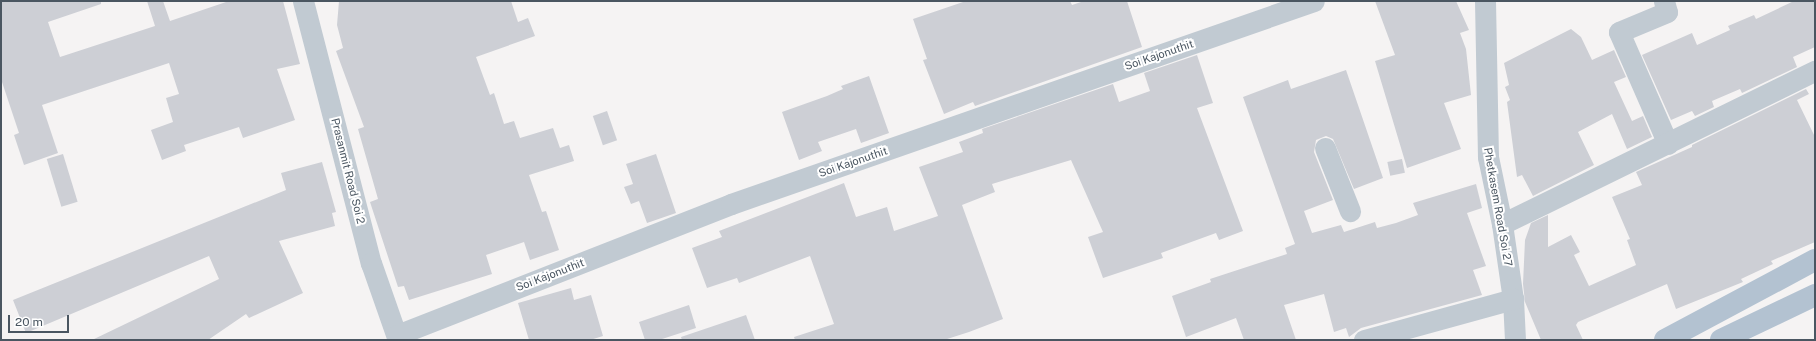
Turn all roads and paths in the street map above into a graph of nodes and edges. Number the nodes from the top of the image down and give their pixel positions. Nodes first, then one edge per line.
1 (303, 1) edge
2 (1314, 1) edge
3 (1485, 1) edge
4 (1664, 1) edge
5 (1815, 71) edge
6 (1668, 144) junction
7 (1325, 148) dead end
8 (1350, 211) dead end
9 (1502, 224) junction
10 (1815, 260) edge
11 (1815, 294) edge
12 (1513, 299) junction
13 (397, 338) edge
14 (1364, 340) edge
15 (1515, 340) edge
16 (1665, 340) edge
17 (1721, 340) edge

1 - 13 street, Prasanmit Road Soi 2
2 - 13 street, Soi Kajonuthit
3 - 9 street, Phetkasem Road Soi 27
4 - 6 street
5 - 6 street
6 - 9 street
7 - 8 street
9 - 12 street, Phetkasem Road Soi 27
10 - 16 main road
11 - 17 main road
12 - 14 street
12 - 15 street, Phetkasem Road Soi 27

